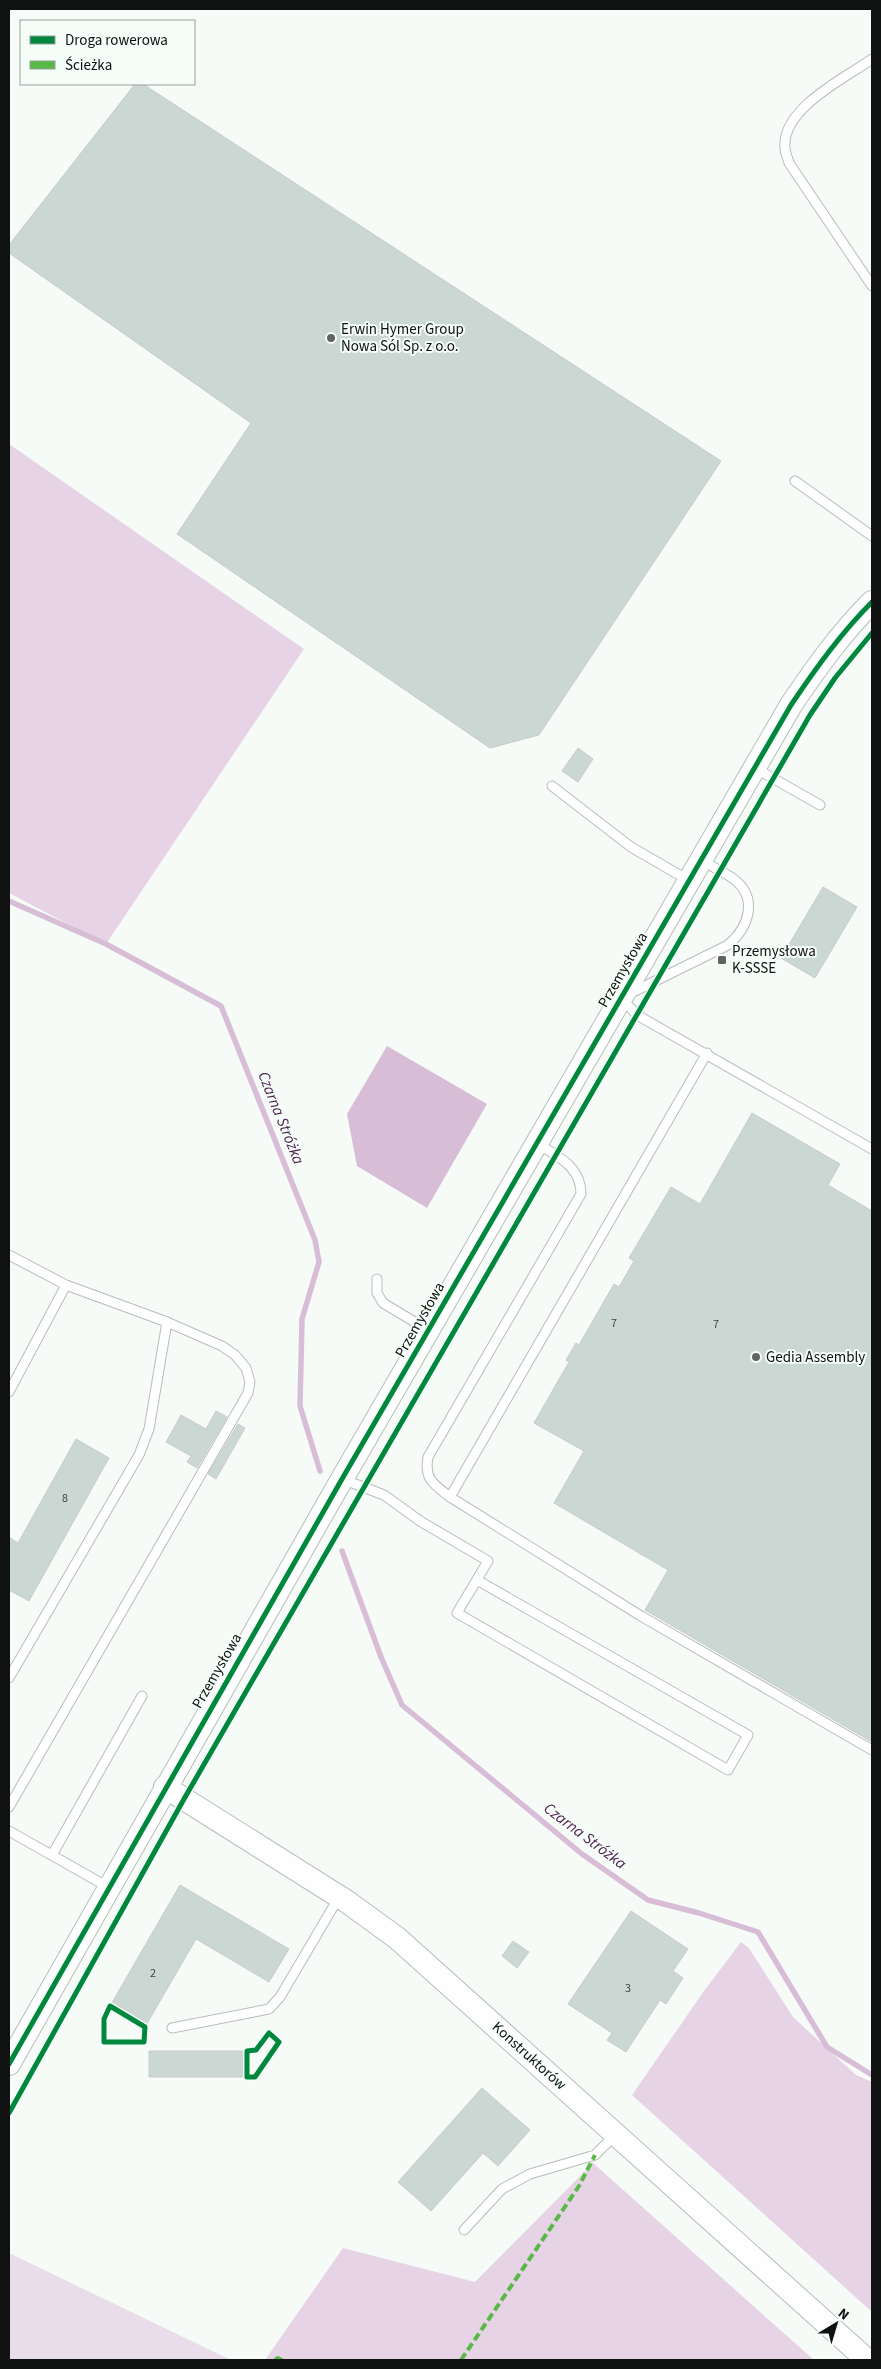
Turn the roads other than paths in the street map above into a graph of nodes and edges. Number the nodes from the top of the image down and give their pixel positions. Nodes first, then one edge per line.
1 (872, 59) edge
2 (872, 286) edge
3 (795, 481) dead end
4 (872, 536) edge
5 (872, 602) edge
6 (754, 768) junction
7 (552, 786) dead end
8 (820, 805) dead end
9 (701, 860) junction
10 (688, 880) junction
11 (621, 998) junction
12 (707, 1054) junction
13 (537, 1143) junction
14 (872, 1149) edge
15 (9, 1255) edge
16 (377, 1279) dead end
17 (66, 1285) junction
18 (167, 1322) junction
19 (429, 1330) junction
20 (9, 1392) edge
21 (342, 1479) junction
22 (450, 1497) junction
23 (477, 1580) junction
24 (9, 1678) edge
25 (142, 1696) dead end
26 (872, 1750) edge
27 (165, 1787) junction
28 (9, 1807) edge
29 (9, 1832) edge
30 (52, 1856) junction
31 (108, 1887) junction
32 (340, 1897) junction
33 (172, 2028) dead end
34 (9, 2064) edge
35 (616, 2134) junction
36 (464, 2230) dead end
37 (867, 2360) edge

1 - 2 lane
3 - 4 lane
5 - 6 street, Przemysłowa
6 - 8 lane
6 - 9 street, Przemysłowa
7 - 10 lane
9 - 10 street, Przemysłowa
9 - 11 lane
10 - 11 street, Przemysłowa
11 - 12 lane
11 - 13 street, Przemysłowa
12 - 14 lane
12 - 22 lane
13 - 19 street, Przemysłowa
13 - 22 lane
15 - 17 lane
16 - 19 lane
17 - 18 lane
17 - 20 lane
18 - 24 lane
18 - 28 lane
19 - 21 street, Przemysłowa
21 - 23 lane
21 - 27 street, Przemysłowa
22 - 26 lane
23 - 23 lane
25 - 30 lane
27 - 31 street, Przemysłowa
27 - 32 street, Konstruktorów
29 - 30 lane
30 - 31 lane
31 - 34 street, Przemysłowa
32 - 33 lane
32 - 35 street, Konstruktorów
35 - 36 lane
35 - 37 street, Konstruktorów

